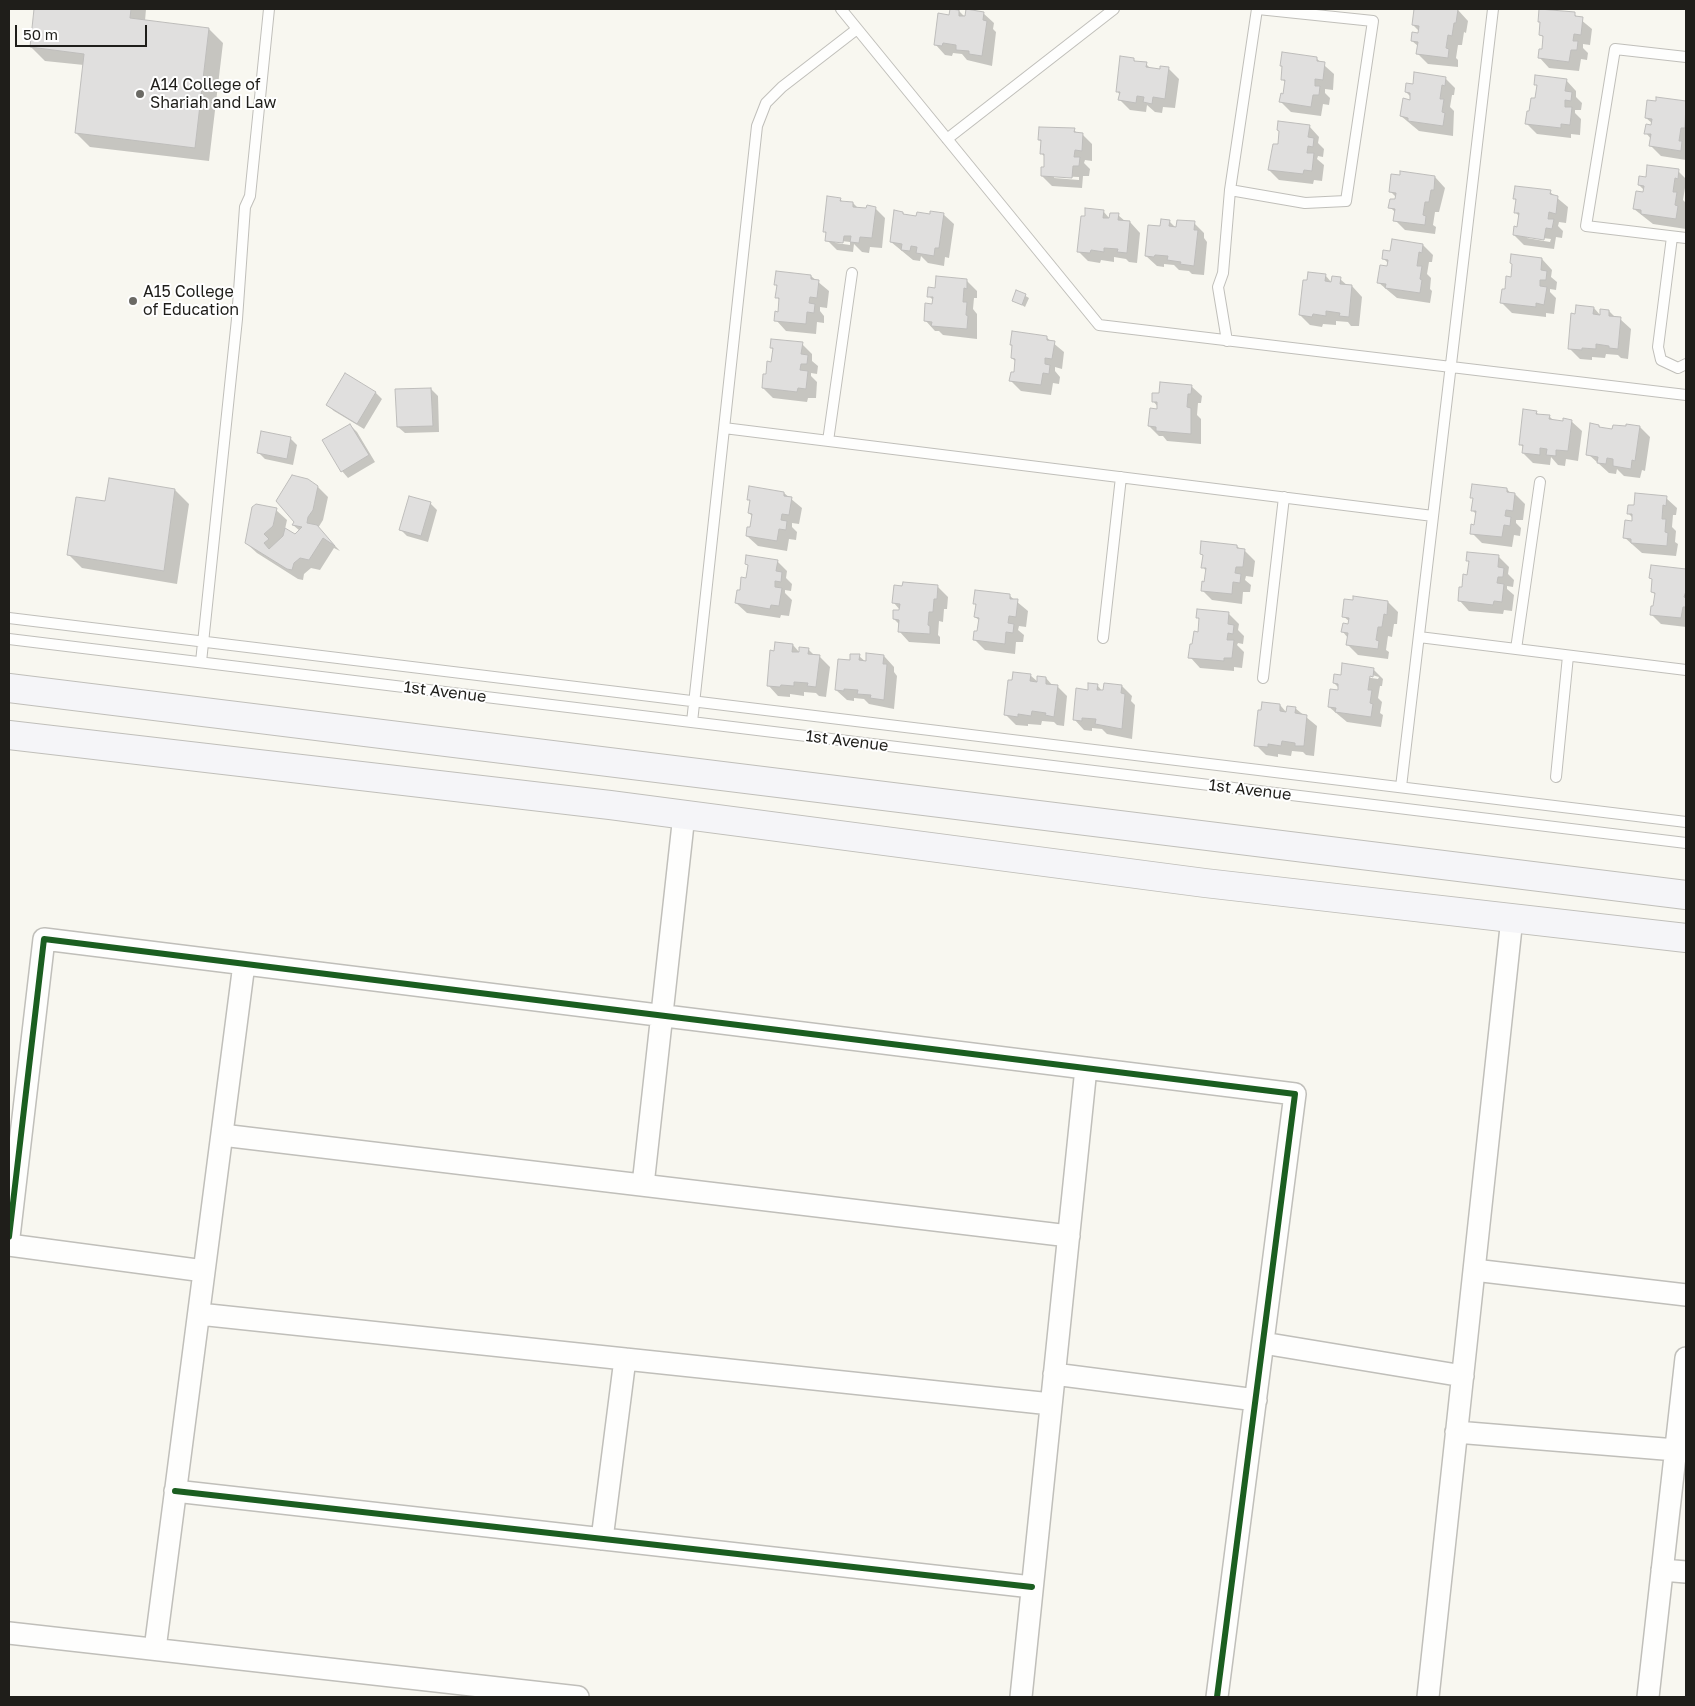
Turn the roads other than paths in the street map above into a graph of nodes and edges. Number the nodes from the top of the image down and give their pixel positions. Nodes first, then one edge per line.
1 (269, 9) edge
2 (841, 9) edge
3 (1114, 9) edge
4 (1258, 9) edge
5 (1493, 9) edge
6 (857, 29) junction
7 (1686, 57) edge
8 (947, 139) junction
9 (1230, 190) junction
10 (1672, 237) junction
11 (1686, 238) edge
12 (852, 273) dead end
13 (1227, 340) junction
14 (1686, 364) edge
15 (1451, 367) junction
16 (1686, 395) edge
17 (724, 428) junction
18 (828, 441) junction
19 (1121, 477) junction
20 (1540, 482) dead end
21 (1284, 497) junction
22 (1433, 516) junction
23 (9, 618) edge
24 (1419, 637) junction
25 (1103, 638) dead end
26 (9, 639) edge
27 (202, 641) junction
28 (1516, 649) junction
29 (1568, 656) junction
30 (201, 662) junction
31 (1686, 670) edge
32 (1263, 678) dead end
33 (9, 688) edge
34 (695, 701) junction
35 (692, 722) junction
36 (9, 735) edge
37 (1556, 777) dead end
38 (1401, 787) junction
39 (684, 815) junction
40 (1686, 822) edge
41 (1686, 843) edge
42 (1686, 895) edge
43 (1512, 918) junction
44 (1686, 938) edge
45 (244, 964) junction
46 (662, 1016) junction
47 (1086, 1068) junction
48 (222, 1135) junction
49 (643, 1186) junction
50 (1069, 1236) junction
51 (9, 1237) edge
52 (9, 1245) edge
53 (1474, 1270) junction
54 (204, 1271) junction
55 (1686, 1295) edge
56 (198, 1314) junction
57 (1263, 1343) junction
58 (1686, 1358) edge
59 (625, 1359) junction
60 (1054, 1374) junction
61 (1462, 1376) junction
62 (1256, 1400) junction
63 (1051, 1404) junction
64 (1456, 1432) junction
65 (1676, 1450) junction
66 (175, 1490) junction
67 (602, 1539) junction
68 (1662, 1570) junction
69 (1686, 1572) edge
70 (1032, 1587) junction
71 (9, 1633) edge
72 (155, 1649) junction
73 (574, 1697) edge
74 (1021, 1697) edge
75 (1217, 1697) edge
76 (1428, 1697) edge
77 (1648, 1697) edge

1 - 27 lane
2 - 6 lane
3 - 8 lane
4 - 9 lane
4 - 9 lane
5 - 15 lane
6 - 8 lane
6 - 17 lane
7 - 10 lane
8 - 13 lane
9 - 13 lane
10 - 11 lane
10 - 14 lane
12 - 18 lane
13 - 15 lane
15 - 16 lane
15 - 22 lane
17 - 18 lane
17 - 34 lane
18 - 19 lane
19 - 21 lane
19 - 25 lane
20 - 28 lane
21 - 22 lane
21 - 32 lane
22 - 24 lane
23 - 27 lane, 1st Avenue
24 - 28 lane
24 - 38 lane
26 - 30 lane, 1st Avenue
27 - 30 lane
27 - 34 lane, 1st Avenue
28 - 29 lane
29 - 31 lane
29 - 37 lane
30 - 35 lane, 1st Avenue
33 - 42 main road
34 - 35 lane
34 - 38 lane, 1st Avenue
35 - 41 lane, 1st Avenue
36 - 39 main road
38 - 40 lane, 1st Avenue
39 - 43 main road
39 - 46 street
43 - 44 main road
43 - 53 street
45 - 46 street
45 - 48 street
45 - 51 street
46 - 47 street
46 - 49 street
47 - 50 street
47 - 57 street
48 - 49 street
48 - 54 street
49 - 50 street
50 - 60 street
52 - 54 street
53 - 55 street
53 - 61 street
54 - 56 street
56 - 59 street
56 - 66 street
57 - 61 street
57 - 62 street
58 - 65 street
59 - 63 street
59 - 67 street
60 - 62 street
60 - 63 street
61 - 64 street
62 - 75 street
63 - 70 street
64 - 65 street
64 - 76 street
65 - 68 street
66 - 67 street
66 - 72 street
67 - 70 street
68 - 69 street
68 - 77 street
70 - 74 street
71 - 72 street
72 - 73 street

